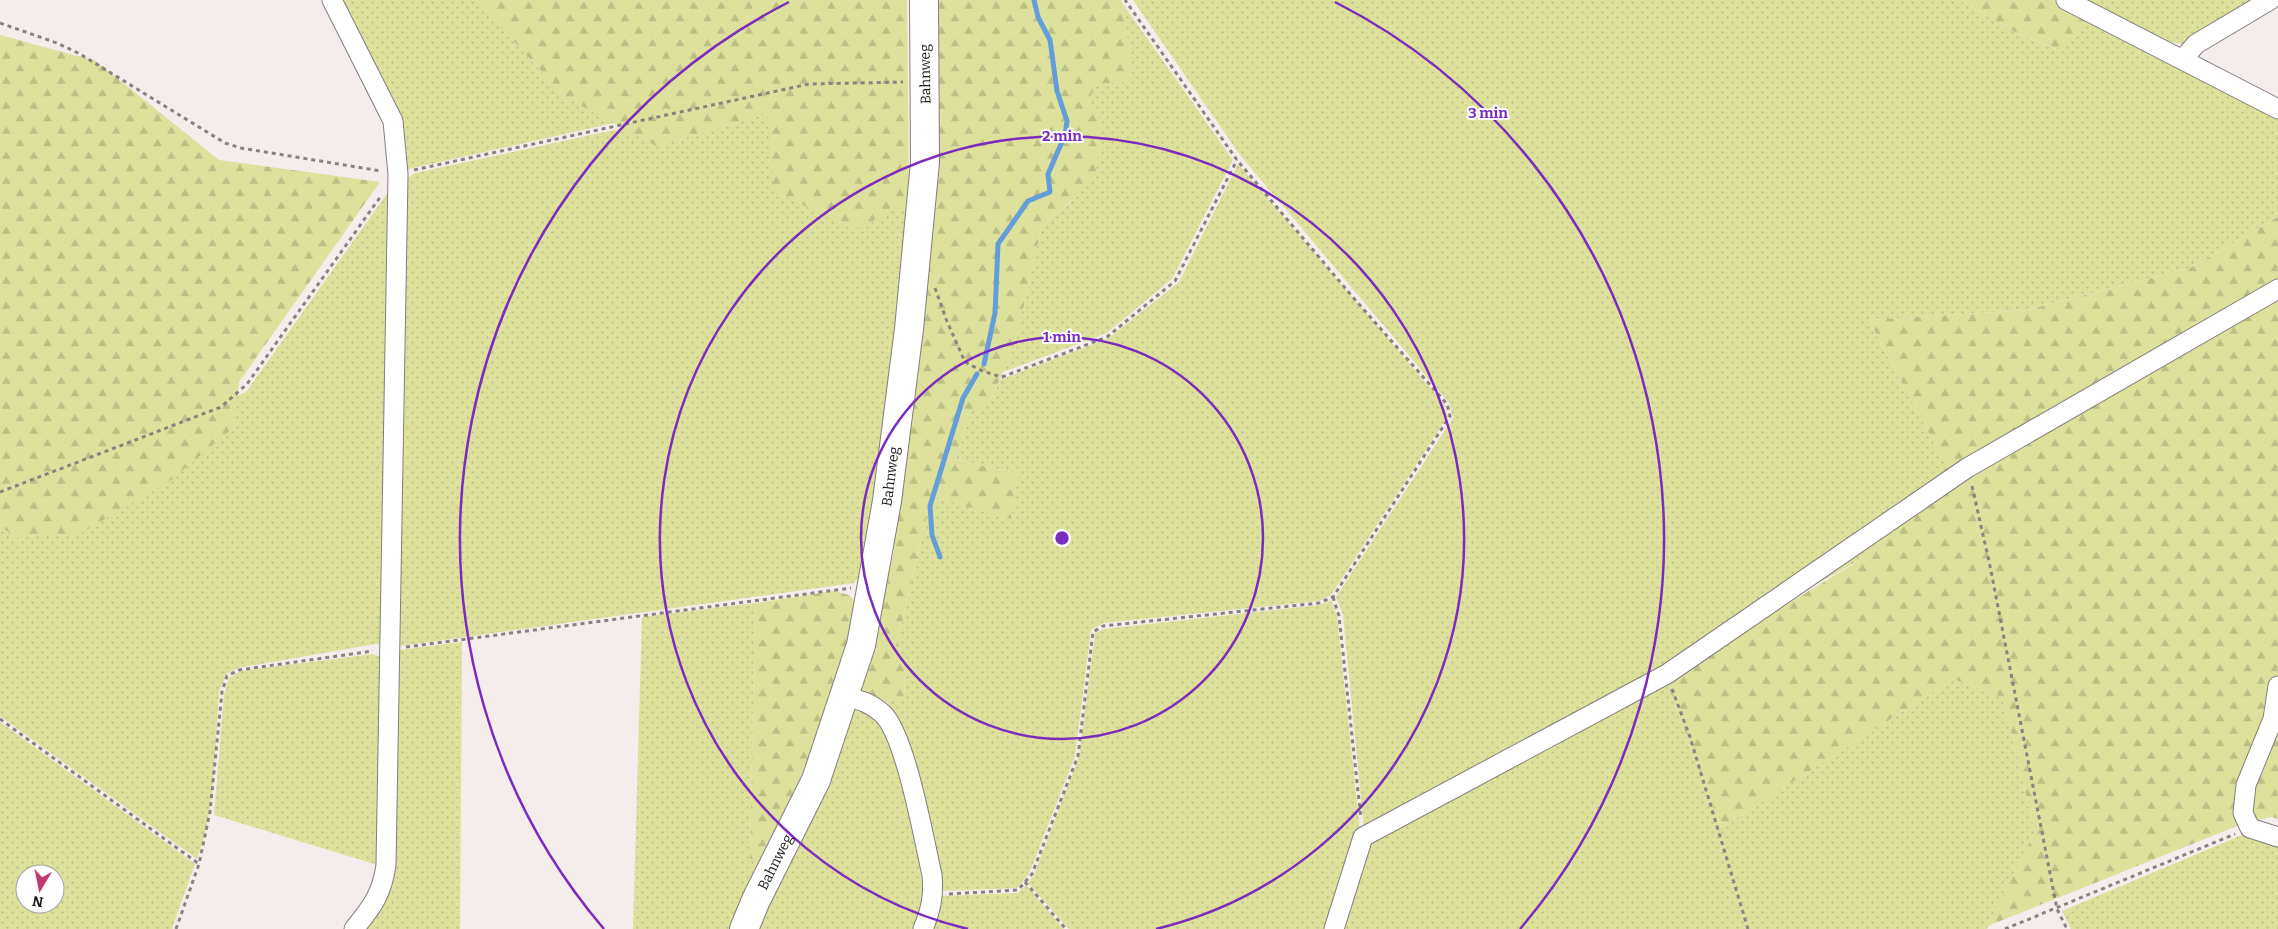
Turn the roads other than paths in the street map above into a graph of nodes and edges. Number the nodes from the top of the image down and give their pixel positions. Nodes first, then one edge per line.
1 (332, 0) edge
2 (924, 0) edge
3 (2066, 0) edge
4 (2270, 0) edge
5 (2183, 58) junction
6 (2278, 109) edge
7 (2278, 290) edge
8 (2278, 686) edge
9 (846, 697) junction
10 (2278, 837) edge
11 (354, 929) edge
12 (744, 929) edge
13 (923, 929) edge
14 (1334, 929) edge

1 - 11 street
2 - 9 main road, Bahnweg
3 - 5 street
4 - 5 street
5 - 6 street
7 - 14 street
8 - 10 street
9 - 12 main road, Bahnweg
9 - 13 street

